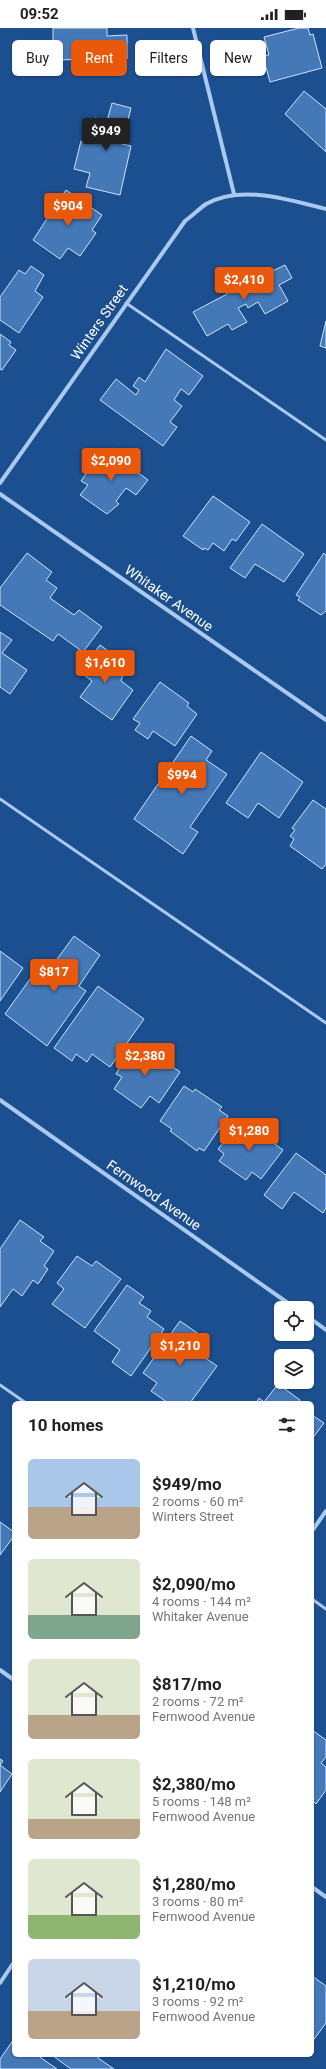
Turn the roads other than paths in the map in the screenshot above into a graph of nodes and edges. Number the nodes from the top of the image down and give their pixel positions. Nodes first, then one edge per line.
1 (192, 28) edge
2 (234, 194) junction
3 (326, 209) edge
4 (126, 303) junction
5 (326, 440) edge
6 (0, 483) edge
7 (0, 494) edge
8 (326, 720) edge
9 (0, 799) edge
10 (326, 1023) edge
11 (0, 1100) edge
12 (285, 1301) edge
13 (314, 1321) edge
14 (326, 1330) edge
15 (0, 1385) edge
16 (23, 1401) edge
17 (326, 1512) edge
18 (314, 1528) edge
19 (314, 1600) edge
20 (326, 1609) edge
21 (0, 1670) edge
22 (12, 1679) edge
23 (314, 1888) edge
24 (326, 1897) edge
25 (12, 1965) edge
26 (0, 1983) edge

1 - 2 street
2 - 3 street
2 - 4 street, Winters Street
4 - 5 lane
4 - 6 street, Winters Street
7 - 8 street, Whitaker Avenue
9 - 10 lane
11 - 12 street, Fernwood Avenue
13 - 14 street
15 - 16 lane
17 - 18 street
19 - 20 lane
21 - 22 street
23 - 24 street
25 - 26 street

